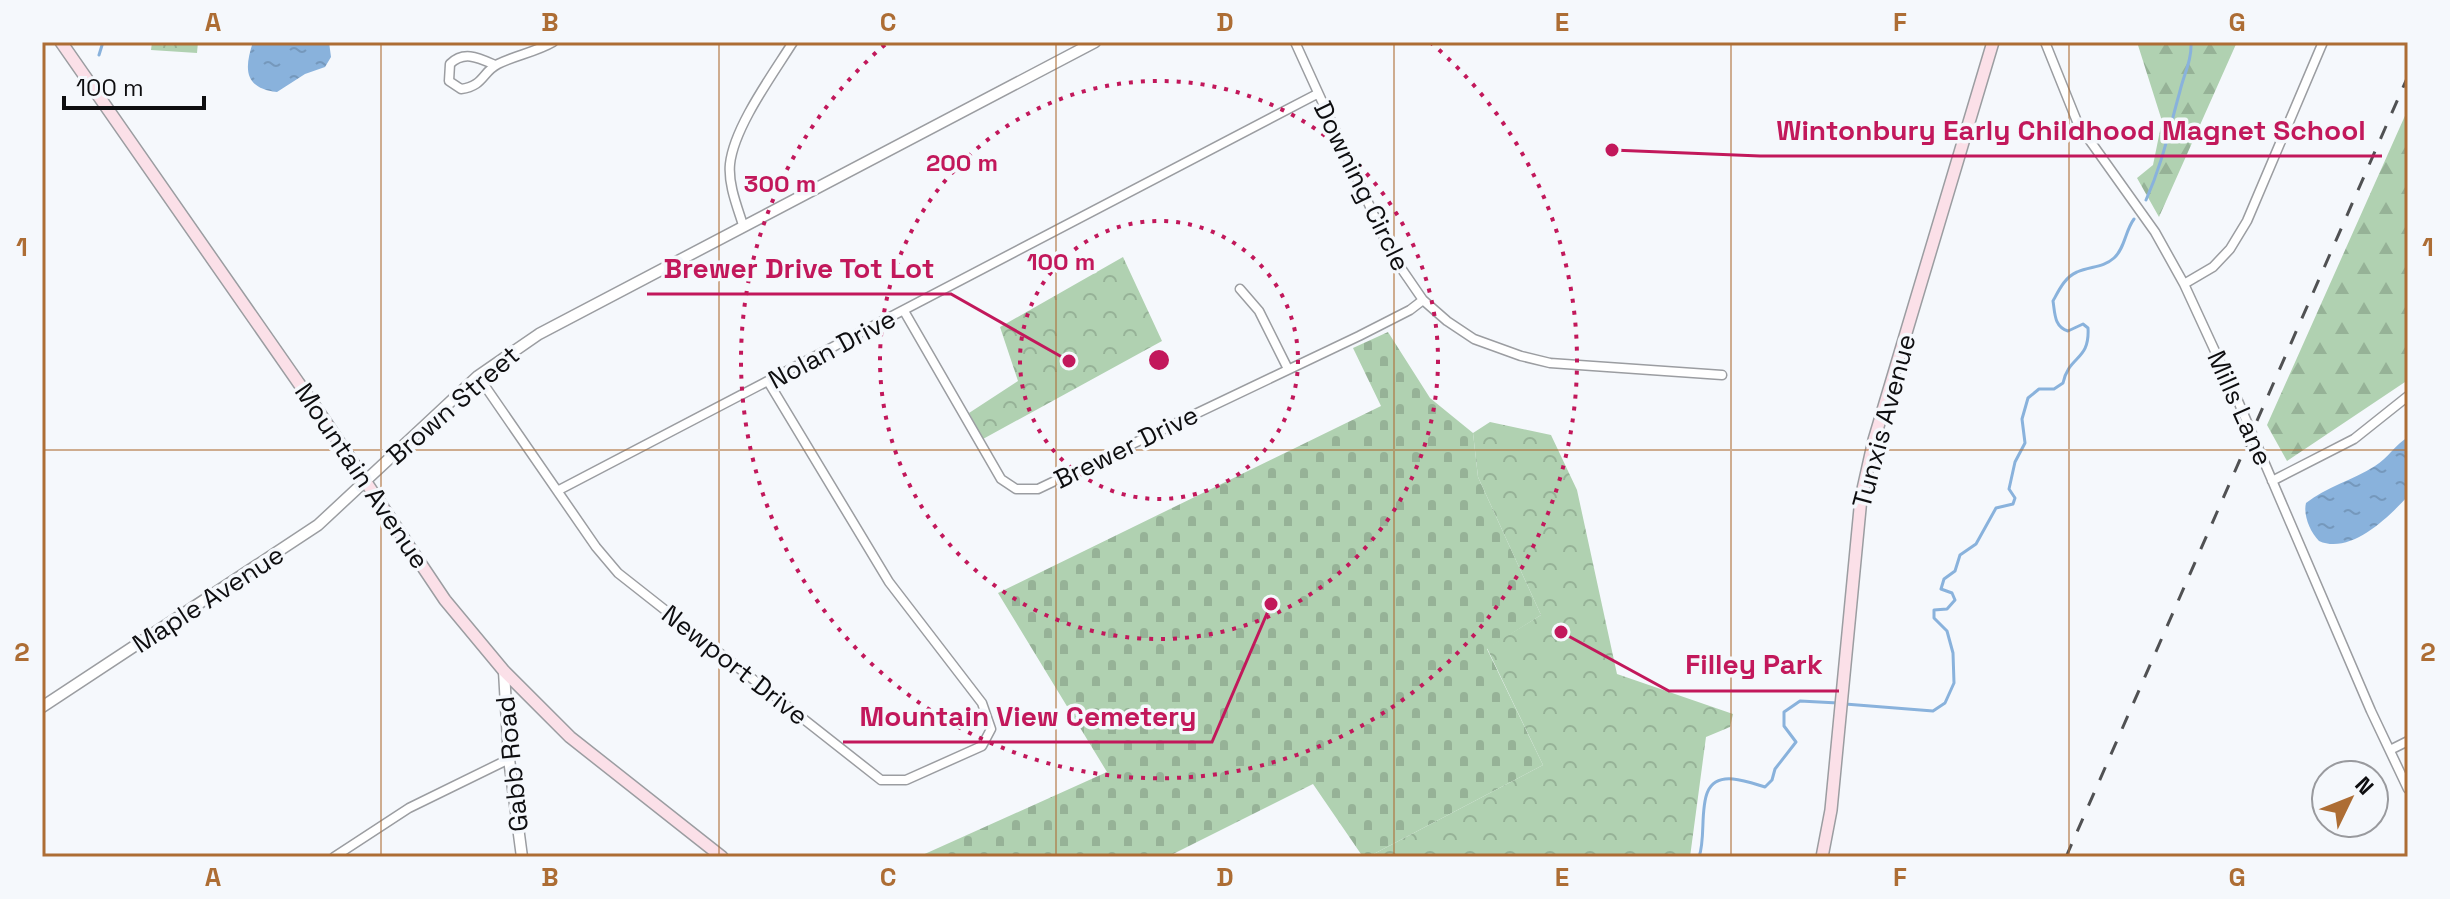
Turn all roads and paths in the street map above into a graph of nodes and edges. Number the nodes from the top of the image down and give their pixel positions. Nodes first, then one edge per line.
1 (61, 42) edge
2 (553, 42) edge
3 (793, 42) edge
4 (1095, 42) edge
5 (1295, 42) edge
6 (1993, 42) edge
7 (2045, 42) edge
8 (2323, 42) edge
9 (495, 65) junction
10 (1317, 94) junction
11 (743, 225) junction
12 (2184, 284) junction
13 (1240, 289) dead end
14 (1423, 300) junction
15 (904, 311) junction
16 (1288, 369) junction
17 (1722, 375) dead end
18 (478, 376) junction
19 (769, 383) junction
20 (2408, 396) edge
21 (366, 480) junction
22 (2272, 481) junction
23 (559, 490) junction
24 (504, 671) junction
25 (42, 707) edge
26 (2408, 741) edge
27 (2390, 750) junction
28 (509, 759) junction
29 (2408, 789) edge
30 (334, 857) edge
31 (522, 857) edge
32 (722, 857) edge
33 (1822, 857) edge

1 - 21 main road, Mountain Avenue
2 - 9 street
3 - 11 street
4 - 11 street, Brown Street
5 - 10 street, Downing Circle
6 - 33 main road, Tunxis Avenue
7 - 12 street, Mills Lane
8 - 12 street
9 - 9 street
10 - 14 street, Downing Circle
10 - 15 street, Nolan Drive
11 - 18 street, Brown Street
12 - 22 street, Mills Lane
13 - 16 street
14 - 16 street, Brewer Drive
14 - 17 street, Downing Circle
15 - 16 street, Brewer Drive
15 - 19 street, Nolan Drive
18 - 21 street, Brown Street
18 - 23 street, Newport Drive
19 - 23 street, Nolan Drive
19 - 23 street, Newport Drive
20 - 22 street
21 - 24 main road, Mountain Avenue
21 - 25 street, Maple Avenue
22 - 27 street, Mills Lane
24 - 28 street, Gabb Road
24 - 32 main road, Mountain Avenue
26 - 27 street
27 - 29 street, Mills Lane
28 - 30 street
28 - 31 street, Gabb Road

